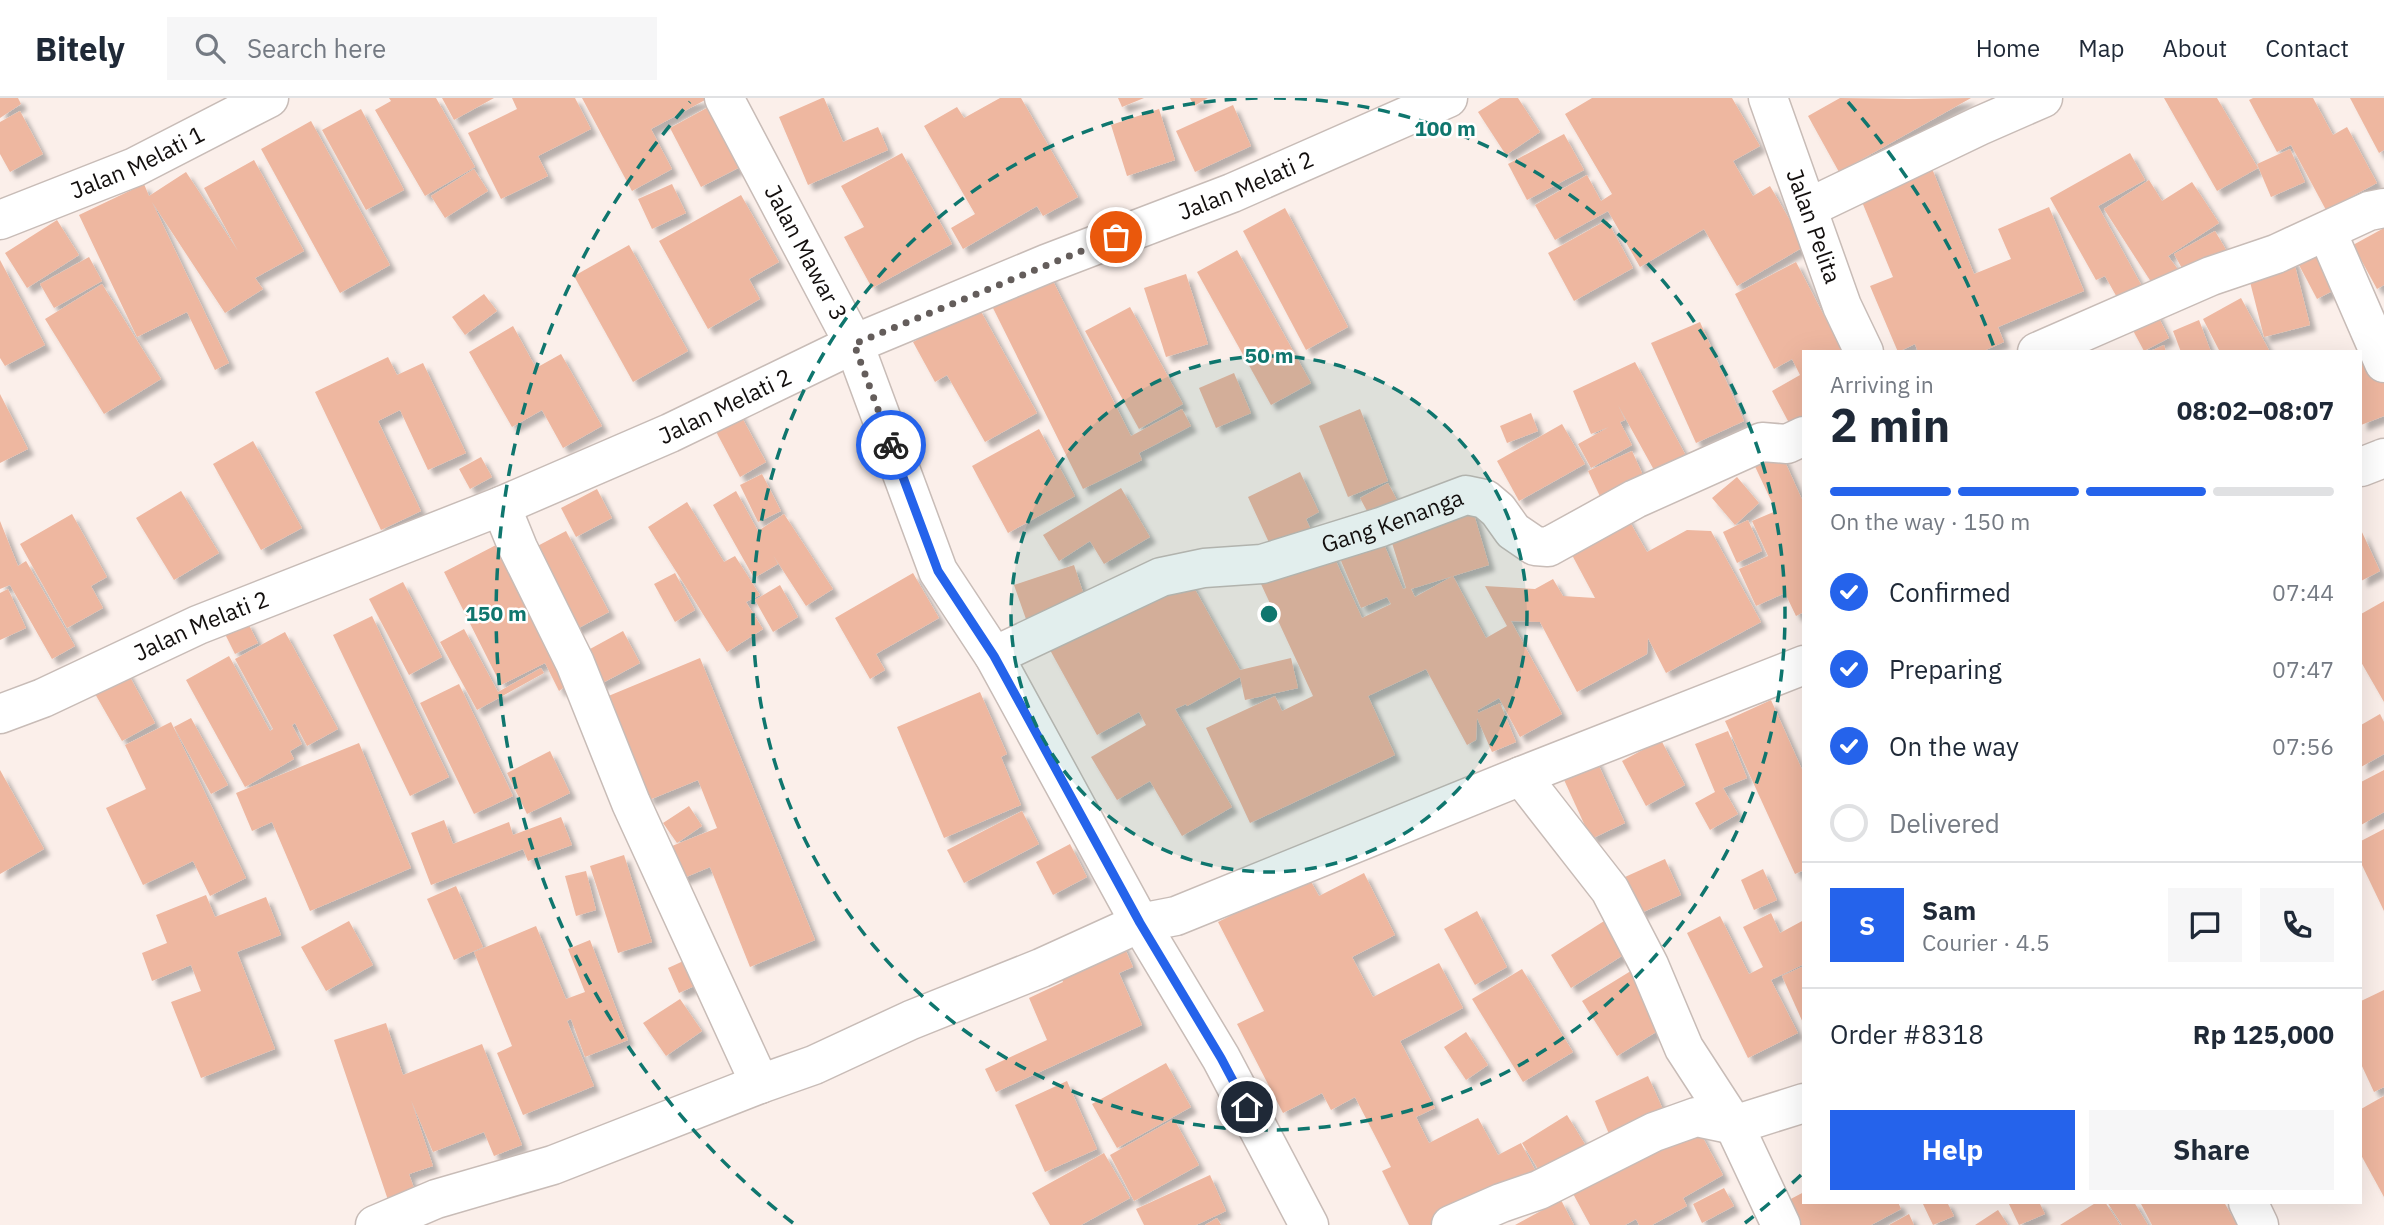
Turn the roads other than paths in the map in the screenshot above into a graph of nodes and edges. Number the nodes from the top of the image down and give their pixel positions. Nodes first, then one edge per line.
1 (269, 98) edge
2 (724, 98) edge
3 (1447, 98) edge
4 (1768, 98) edge
5 (2043, 98) edge
6 (1808, 208) junction
7 (2384, 208) edge
8 (0, 220) edge
9 (2327, 232) junction
10 (854, 344) junction
11 (1863, 350) edge
12 (2042, 350) edge
13 (2384, 363) edge
14 (1802, 437) edge
15 (2384, 458) edge
16 (2362, 467) edge
17 (501, 506) junction
18 (994, 656) junction
19 (1802, 666) edge
20 (0, 714) edge
21 (1521, 776) junction
22 (1140, 923) junction
23 (760, 1084) junction
24 (1802, 1104) edge
25 (1734, 1125) junction
26 (2249, 1204) edge
27 (441, 1212) edge
28 (375, 1225) edge
29 (1309, 1225) edge
30 (1451, 1225) edge
31 (1781, 1225) edge
32 (2259, 1225) edge

1 - 8 street, Jalan Melati 1
2 - 10 street, Jalan Mawar 3
3 - 10 street, Jalan Melati 2
4 - 6 street, Jalan Pelita
5 - 6 street
6 - 11 street, Jalan Pelita
7 - 9 street
9 - 12 street
9 - 13 street
10 - 17 street, Jalan Melati 2
10 - 18 street, Jalan Mawar 3
14 - 18 street, Gang Kenanga
15 - 16 street
17 - 20 street, Jalan Melati 2
17 - 23 street
18 - 22 street, Jalan Mawar 3
19 - 21 street
21 - 22 street
21 - 25 street
22 - 23 street
22 - 29 street, Jalan Mawar 3
23 - 27 street
24 - 25 street
25 - 30 street
25 - 31 street
26 - 32 street
27 - 28 street

